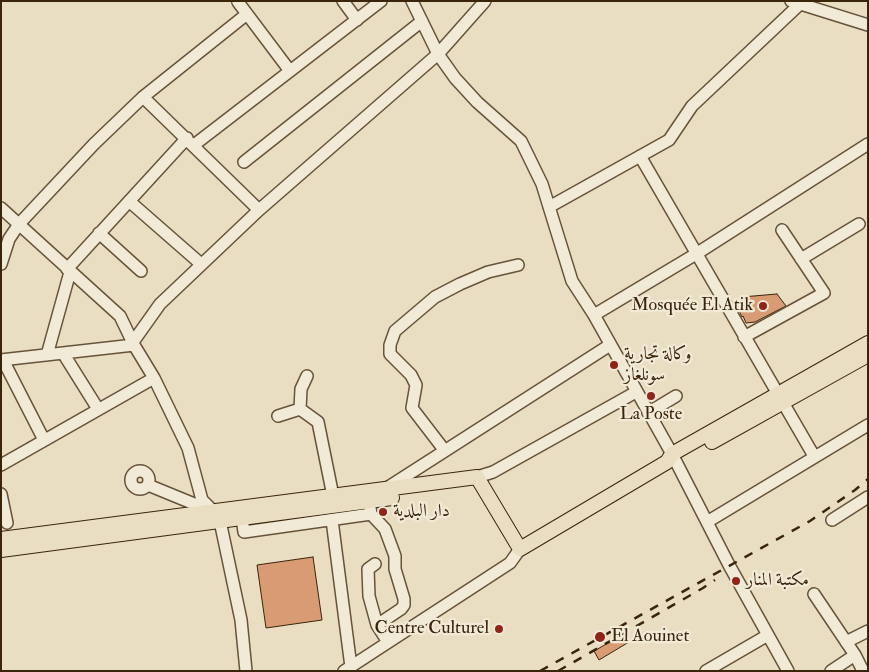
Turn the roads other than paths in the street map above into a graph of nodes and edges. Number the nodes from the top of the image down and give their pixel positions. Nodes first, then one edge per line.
1 (239, 1) edge
2 (382, 1) edge
3 (412, 1) edge
4 (485, 1) edge
5 (346, 2) edge
6 (795, 3) edge
7 (247, 14) junction
8 (357, 20) junction
9 (422, 21) junction
10 (868, 25) edge
11 (438, 54) junction
12 (290, 71) junction
13 (143, 97) junction
14 (190, 142) junction
15 (868, 144) edge
16 (640, 156) junction
17 (244, 162) dead end
18 (129, 201) junction
19 (549, 207) junction
20 (1, 208) edge
21 (260, 210) junction
22 (19, 224) junction
23 (859, 224) dead end
24 (782, 230) dead end
25 (99, 233) junction
26 (696, 254) junction
27 (801, 259) junction
28 (1, 264) edge
29 (202, 264) junction
30 (518, 265) dead end
31 (68, 271) junction
32 (141, 271) dead end
33 (594, 314) junction
34 (744, 337) junction
35 (868, 343) edge
36 (133, 344) junction
37 (610, 345) junction
38 (63, 353) junction
39 (47, 355) junction
40 (859, 356) edge
41 (2, 360) edge
42 (307, 376) dead end
43 (154, 378) junction
44 (636, 392) junction
45 (676, 396) dead end
46 (780, 398) junction
47 (98, 409) junction
48 (300, 409) junction
49 (648, 413) junction
50 (278, 416) dead end
51 (868, 424) edge
52 (44, 440) junction
53 (445, 451) junction
54 (814, 456) junction
55 (672, 459) junction
56 (1, 465) edge
57 (479, 482) junction
58 (148, 485) dead end
59 (385, 489) junction
60 (1, 494) edge
61 (334, 496) junction
62 (868, 497) edge
63 (370, 508) junction
64 (216, 516) junction
65 (242, 518) junction
66 (332, 520) junction
67 (832, 520) dead end
68 (707, 522) junction
69 (7, 523) dead end
70 (61, 537) junction
71 (1, 539) edge
72 (520, 549) junction
73 (1, 550) edge
74 (375, 564) dead end
75 (814, 594) dead end
76 (378, 625) junction
77 (868, 630) edge
78 (768, 635) junction
79 (388, 642) junction
80 (846, 642) junction
81 (855, 655) junction
82 (348, 669) edge
83 (246, 671) edge
84 (706, 671) edge
85 (788, 671) edge
86 (831, 671) edge
87 (863, 671) edge

1 - 7 street
2 - 8 street
3 - 9 street
4 - 11 street
5 - 8 street
6 - 10 street
6 - 16 street
7 - 12 street
7 - 13 street
8 - 12 street
9 - 11 street
9 - 17 street
11 - 19 street
11 - 21 street
12 - 14 street
13 - 14 street
13 - 22 street
14 - 18 street
14 - 21 street
15 - 26 street
16 - 19 street
16 - 26 street
18 - 25 street
18 - 29 street
19 - 33 street
20 - 22 street
21 - 29 street
22 - 28 street
22 - 31 street
23 - 27 street
24 - 27 street
25 - 31 street
25 - 32 street
26 - 33 street
26 - 34 street
27 - 34 street
29 - 36 street
30 - 53 street
31 - 36 street
31 - 39 street
33 - 37 street
34 - 46 street
35 - 40 main road
36 - 38 street
36 - 43 street
37 - 44 street
37 - 53 street
38 - 39 street
38 - 47 street
39 - 41 street
40 - 46 main road
41 - 52 street
42 - 48 street
43 - 47 street
43 - 64 street
44 - 49 street
44 - 57 street
45 - 49 street
46 - 54 street
46 - 55 main road
47 - 52 street
48 - 50 street
48 - 61 street
49 - 55 street
51 - 54 street
52 - 56 street
53 - 59 street
54 - 68 street
55 - 68 street
55 - 72 main road
57 - 59 main road
57 - 63 main road
57 - 72 main road
58 - 64 street
59 - 61 main road
60 - 69 street
61 - 64 main road
62 - 67 street
63 - 65 main road
63 - 66 street
63 - 76 street
64 - 65 main road
64 - 70 main road
64 - 83 street
65 - 66 street
66 - 82 street
68 - 78 street
70 - 71 main road
70 - 73 main road
72 - 79 street
74 - 76 street
75 - 80 street
76 - 79 street
77 - 80 street
78 - 84 street
78 - 85 street
79 - 82 street
80 - 81 street
81 - 86 street
81 - 87 street

